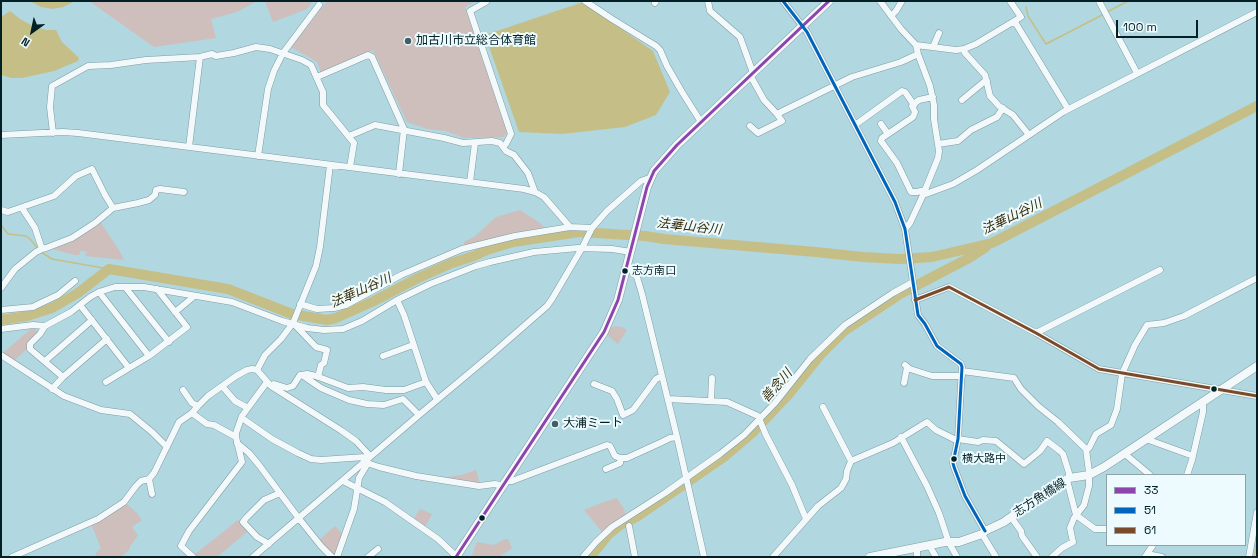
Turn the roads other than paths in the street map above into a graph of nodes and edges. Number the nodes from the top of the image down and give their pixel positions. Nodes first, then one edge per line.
1 (487, 1) edge
2 (585, 1) edge
3 (708, 1) edge
4 (783, 1) edge
5 (829, 1) edge
6 (880, 1) edge
7 (902, 1) edge
8 (1010, 1) edge
9 (1099, 1) edge
10 (319, 5) dead end
11 (1257, 12) edge
12 (891, 16) junction
13 (1015, 22) junction
14 (803, 26) junction
15 (939, 33) dead end
16 (916, 46) junction
17 (933, 47) junction
18 (964, 49) junction
19 (283, 53) junction
20 (918, 54) junction
21 (200, 57) junction
22 (751, 74) junction
23 (1137, 74) junction
24 (317, 77) junction
25 (987, 81) junction
26 (834, 85) junction
27 (933, 97) junction
28 (962, 100) dead end
29 (914, 104) junction
30 (1003, 108) junction
31 (1068, 109) junction
32 (777, 114) junction
33 (701, 122) junction
34 (881, 124) dead end
35 (855, 125) junction
36 (750, 126) dead end
37 (404, 130) junction
38 (54, 133) junction
39 (888, 134) junction
40 (1029, 134) junction
41 (1, 135) edge
42 (349, 136) junction
43 (474, 143) junction
44 (506, 144) dead end
45 (938, 144) junction
46 (189, 147) junction
47 (258, 156) junction
48 (330, 165) junction
49 (350, 167) junction
50 (399, 174) junction
51 (652, 177) junction
52 (470, 182) junction
53 (184, 192) dead end
54 (535, 192) junction
55 (924, 192) junction
56 (22, 208) junction
57 (113, 208) junction
58 (1, 210) edge
59 (570, 227) junction
60 (592, 228) junction
61 (905, 229) junction
62 (42, 248) junction
63 (582, 248) junction
64 (631, 250) junction
65 (627, 266) junction
66 (1160, 270) dead end
67 (1257, 278) edge
68 (75, 281) dead end
69 (913, 283) junction
70 (125, 287) junction
71 (1, 288) edge
72 (157, 289) junction
73 (99, 292) junction
74 (914, 297) junction
75 (192, 298) dead end
76 (397, 300) junction
77 (300, 304) junction
78 (80, 305) junction
79 (1, 310) edge
80 (175, 312) junction
81 (92, 320) junction
82 (294, 320) junction
83 (45, 326) junction
84 (1, 329) edge
85 (1036, 333) junction
86 (107, 339) junction
87 (169, 342) junction
88 (413, 344) junction
89 (1, 356) edge
90 (149, 356) junction
91 (383, 356) dead end
92 (45, 361) junction
93 (1257, 366) edge
94 (129, 368) junction
95 (257, 370) junction
96 (962, 374) junction
97 (1122, 374) junction
98 (302, 375) junction
99 (662, 376) junction
100 (63, 377) junction
101 (318, 377) junction
102 (712, 378) dead end
103 (106, 382) dead end
104 (426, 382) junction
105 (268, 383) junction
106 (904, 383) dead end
107 (594, 384) dead end
108 (222, 386) junction
109 (52, 389) junction
110 (183, 390) dead end
111 (1220, 390) junction
112 (1257, 396) edge
113 (438, 399) junction
114 (668, 399) junction
115 (710, 401) junction
116 (1203, 401) junction
117 (198, 406) junction
118 (823, 407) dead end
119 (248, 408) junction
120 (192, 414) junction
121 (419, 415) junction
122 (242, 418) junction
123 (760, 420) junction
124 (677, 437) junction
125 (901, 437) junction
126 (1146, 439) junction
127 (236, 440) junction
128 (958, 440) junction
129 (167, 447) junction
130 (1089, 448) dead end
131 (1125, 454) junction
132 (1193, 456) junction
133 (621, 458) junction
134 (368, 460) junction
135 (852, 461) junction
136 (606, 469) dead end
137 (1149, 474) edge
138 (1187, 474) edge
139 (1089, 475) junction
140 (686, 478) junction
141 (149, 479) junction
142 (1068, 479) junction
143 (343, 481) junction
144 (504, 483) junction
145 (358, 488) junction
146 (280, 493) junction
147 (152, 494) dead end
148 (1257, 512) edge
149 (1077, 516) junction
150 (1011, 517) junction
151 (298, 518) junction
152 (806, 519) junction
153 (629, 526) dead end
154 (1106, 529) edge
155 (984, 532) junction
156 (949, 543) junction
157 (269, 544) junction
158 (929, 545) junction
159 (1152, 546) edge
160 (917, 548) junction
161 (378, 549) dead end
162 (1146, 555) edge
163 (370, 556) edge
164 (12, 557) edge
165 (193, 557) edge
166 (253, 557) edge
167 (332, 557) edge
168 (337, 557) edge
169 (456, 557) edge
170 (584, 557) edge
171 (635, 557) edge
172 (704, 557) edge
173 (772, 557) edge
174 (870, 557) edge
175 (917, 557) edge
176 (936, 557) edge
177 (957, 557) edge
178 (996, 557) edge
179 (1036, 557) edge
180 (1052, 557) edge
181 (1162, 557) edge
182 (1249, 557) edge

1 - 44 street
2 - 33 street
3 - 22 street
4 - 14 street
5 - 14 main road
6 - 12 street
7 - 12 street
8 - 13 street
9 - 23 street
10 - 19 street
11 - 23 street
12 - 16 street
13 - 18 street
13 - 31 street
14 - 22 main road
14 - 26 street
15 - 17 street
16 - 17 street
16 - 20 street
17 - 18 street
18 - 25 street
19 - 21 street
19 - 24 street
19 - 47 street
20 - 26 street
20 - 27 street
21 - 38 street
21 - 46 street
22 - 32 street
22 - 33 main road
23 - 31 street
24 - 37 street
24 - 42 street
25 - 28 street
25 - 30 street
26 - 32 street
26 - 35 street
27 - 29 street
27 - 45 street
29 - 35 street
29 - 39 street
30 - 40 street
30 - 45 street
31 - 40 street
32 - 36 street
33 - 51 main road
34 - 39 street
35 - 61 street
37 - 42 street
37 - 43 street
37 - 50 street
38 - 41 street
38 - 46 street
39 - 55 street
40 - 55 street
42 - 49 street
43 - 52 street
43 - 54 street
45 - 55 street
46 - 47 street
47 - 48 street
48 - 49 street
48 - 77 street
49 - 50 street
50 - 52 street
51 - 60 street
51 - 64 main road
52 - 54 street
53 - 57 street
54 - 59 street
55 - 61 street
56 - 57 street
56 - 58 street
56 - 62 street
57 - 62 street
59 - 60 street
59 - 77 street
60 - 63 street
61 - 69 street
62 - 71 street
63 - 64 street
63 - 76 street
63 - 113 street
64 - 65 main road
65 - 99 street
65 - 144 main road
66 - 85 street
67 - 97 street
68 - 79 street
69 - 74 street
69 - 123 street
70 - 72 street
70 - 73 street
70 - 87 street
72 - 80 street
72 - 82 street
73 - 78 street
73 - 90 street
74 - 85 street
74 - 96 street
75 - 80 street
76 - 82 street
76 - 88 street
77 - 82 street
78 - 81 street
78 - 83 street
80 - 87 street
81 - 86 street
81 - 92 street
82 - 95 street
82 - 101 street
83 - 84 street
83 - 92 street
85 - 97 street
86 - 94 street
86 - 100 street
87 - 90 street
88 - 91 street
88 - 104 street
89 - 109 street
90 - 94 street
92 - 100 street
93 - 111 main road, 志方魚橋線
94 - 103 street
95 - 105 street
95 - 108 street
96 - 106 street
96 - 128 street
96 - 139 street
97 - 111 street
97 - 130 street
98 - 101 street
98 - 105 street
98 - 121 street
99 - 107 street
99 - 114 street
100 - 109 street
101 - 104 street
102 - 115 street
104 - 113 street
105 - 119 street
105 - 134 street
108 - 117 street
108 - 119 street
109 - 129 street
110 - 117 street
111 - 112 street
111 - 116 main road, 志方魚橋線
113 - 121 street
114 - 115 street
114 - 124 street
115 - 123 street
116 - 126 main road, 志方魚橋線
116 - 132 street
117 - 120 street
118 - 135 street
119 - 122 street
120 - 127 street
120 - 129 street
121 - 134 street
122 - 127 street
122 - 134 street
123 - 140 street
123 - 152 street
124 - 133 street
124 - 140 street
125 - 128 street
125 - 135 street
125 - 156 street
126 - 131 main road, 志方魚橋線
126 - 132 street
127 - 146 street
127 - 165 street
128 - 142 street
128 - 155 street
129 - 141 street
131 - 137 street
131 - 139 main road, 志方魚橋線
132 - 138 street
133 - 136 street
133 - 144 street
134 - 143 street
134 - 144 street
134 - 145 street
135 - 152 street
139 - 142 main road, 志方魚橋線
139 - 149 street
140 - 170 street
140 - 172 street
141 - 147 street
141 - 164 street
142 - 149 street
142 - 150 main road, 志方魚橋線
143 - 145 street
143 - 151 street
144 - 169 main road
145 - 168 street
145 - 169 street
146 - 151 street
146 - 157 street
148 - 182 street
149 - 154 street
149 - 180 street
150 - 155 main road, 志方魚橋線
150 - 179 street
151 - 157 street
151 - 167 street
152 - 173 street
153 - 171 street
155 - 156 main road, 志方魚橋線
155 - 178 street
156 - 158 main road, 志方魚橋線
156 - 177 street
157 - 166 street
158 - 160 main road, 志方魚橋線
158 - 176 street
159 - 162 street
160 - 174 main road, 志方魚橋線
160 - 175 street
161 - 163 street
162 - 181 street

